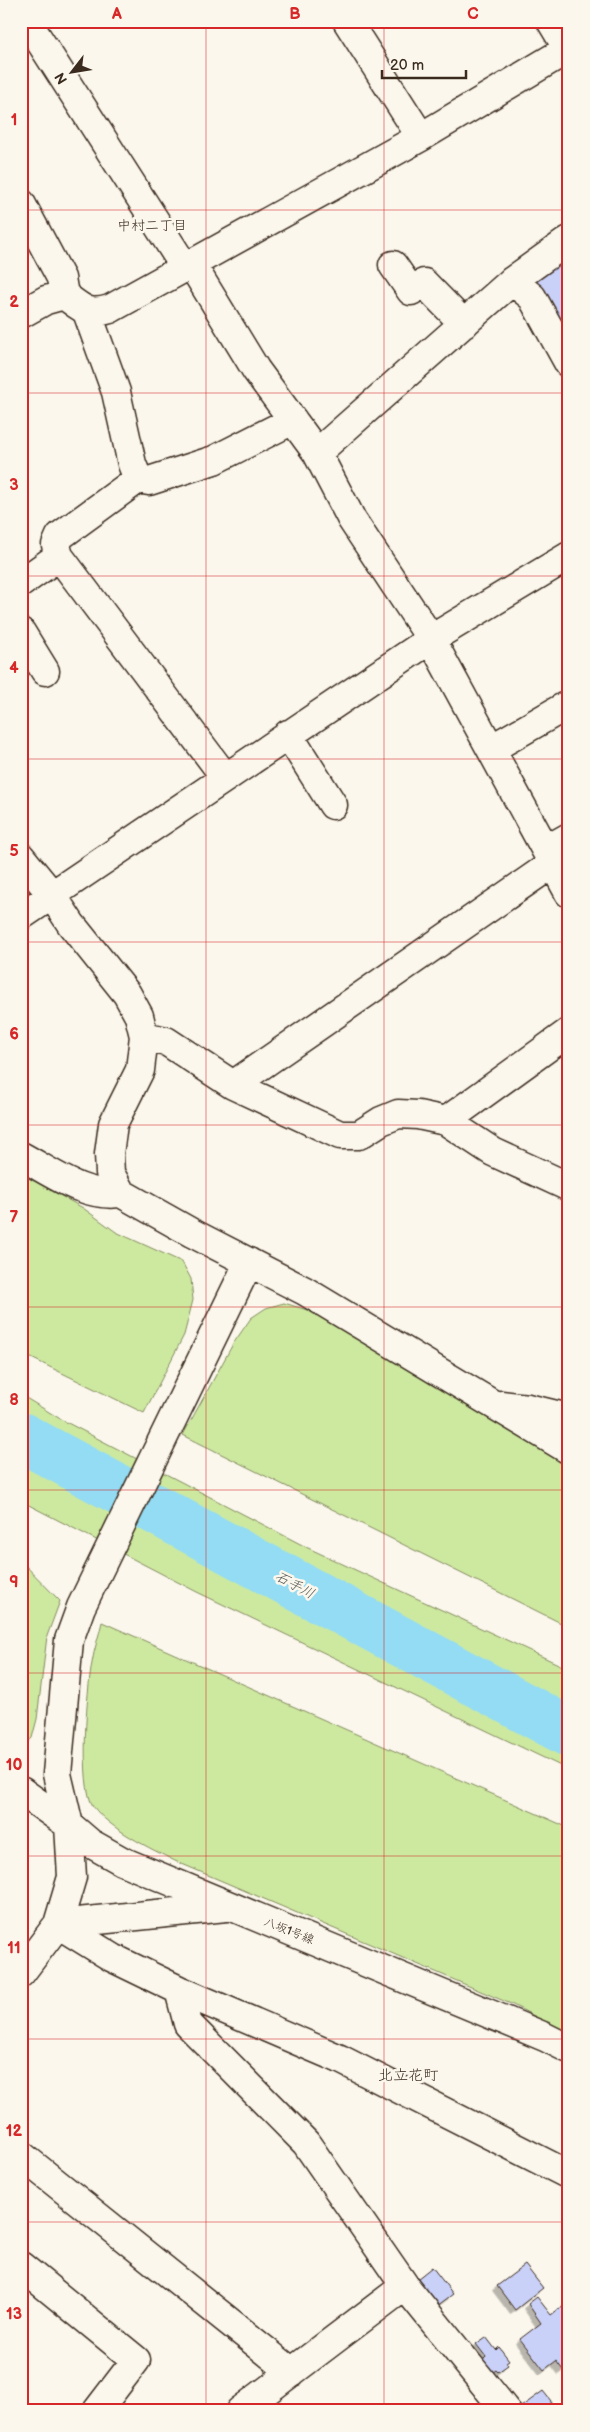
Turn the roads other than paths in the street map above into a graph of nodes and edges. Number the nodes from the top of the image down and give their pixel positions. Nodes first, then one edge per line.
1 (27, 21) edge
2 (347, 21) edge
3 (551, 21) edge
4 (568, 50) edge
5 (421, 137) junction
6 (21, 203) edge
7 (569, 240) edge
8 (393, 265) dead end
9 (189, 267) junction
10 (512, 281) junction
11 (64, 295) junction
12 (86, 312) junction
13 (21, 314) edge
14 (464, 324) junction
15 (569, 364) edge
16 (293, 420) junction
17 (317, 453) junction
18 (138, 479) junction
19 (59, 556) junction
20 (566, 565) edge
21 (21, 583) edge
22 (21, 632) edge
23 (431, 639) junction
24 (45, 671) dead end
25 (569, 704) edge
26 (288, 734) junction
27 (491, 748) junction
28 (225, 777) junction
29 (332, 805) dead end
30 (555, 850) edge
31 (21, 857) edge
32 (569, 893) edge
33 (52, 895) junction
34 (21, 916) edge
35 (569, 1032) edge
36 (144, 1036) junction
37 (233, 1085) junction
38 (446, 1121) junction
39 (21, 1156) edge
40 (569, 1186) edge
41 (121, 1193) junction
42 (249, 1262) junction
43 (488, 1403) junction
44 (569, 1418) edge
45 (569, 1450) edge
46 (21, 1791) edge
47 (69, 1825) junction
48 (228, 1906) junction
49 (58, 1924) junction
50 (21, 1972) edge
51 (179, 1990) junction
52 (569, 2049) edge
53 (21, 2155) edge
54 (569, 2174) edge
55 (21, 2266) edge
56 (405, 2286) junction
57 (292, 2372) junction
58 (501, 2409) edge
59 (97, 2411) edge
60 (240, 2411) edge

1 - 9 street
2 - 5 street
3 - 4 street
4 - 5 street
5 - 9 street
6 - 11 street
7 - 10 street
8 - 14 street
9 - 12 street
9 - 16 street
10 - 14 street
10 - 15 street
11 - 12 street
11 - 13 street
12 - 18 street
14 - 17 street
16 - 17 street
16 - 18 street
17 - 23 street
18 - 19 street
19 - 21 street
19 - 28 street
20 - 23 street
22 - 24 street
23 - 26 street
23 - 27 street
25 - 27 street
26 - 28 street
26 - 29 street
27 - 30 street
28 - 33 street
30 - 32 street
30 - 37 street
31 - 33 street
33 - 34 street
33 - 36 street
35 - 38 street
36 - 37 street
36 - 41 street
37 - 38 street
38 - 40 street
39 - 41 street
41 - 42 street
42 - 43 street
42 - 47 street
43 - 44 street
43 - 45 street
46 - 47 street, 八坂1号線
47 - 48 street, 八坂1号線
47 - 49 street
48 - 49 street
48 - 52 street, 八坂1号線
49 - 50 street
49 - 51 street
51 - 54 street
51 - 56 street
53 - 57 street
55 - 59 street
56 - 57 street
56 - 58 street
57 - 60 street

